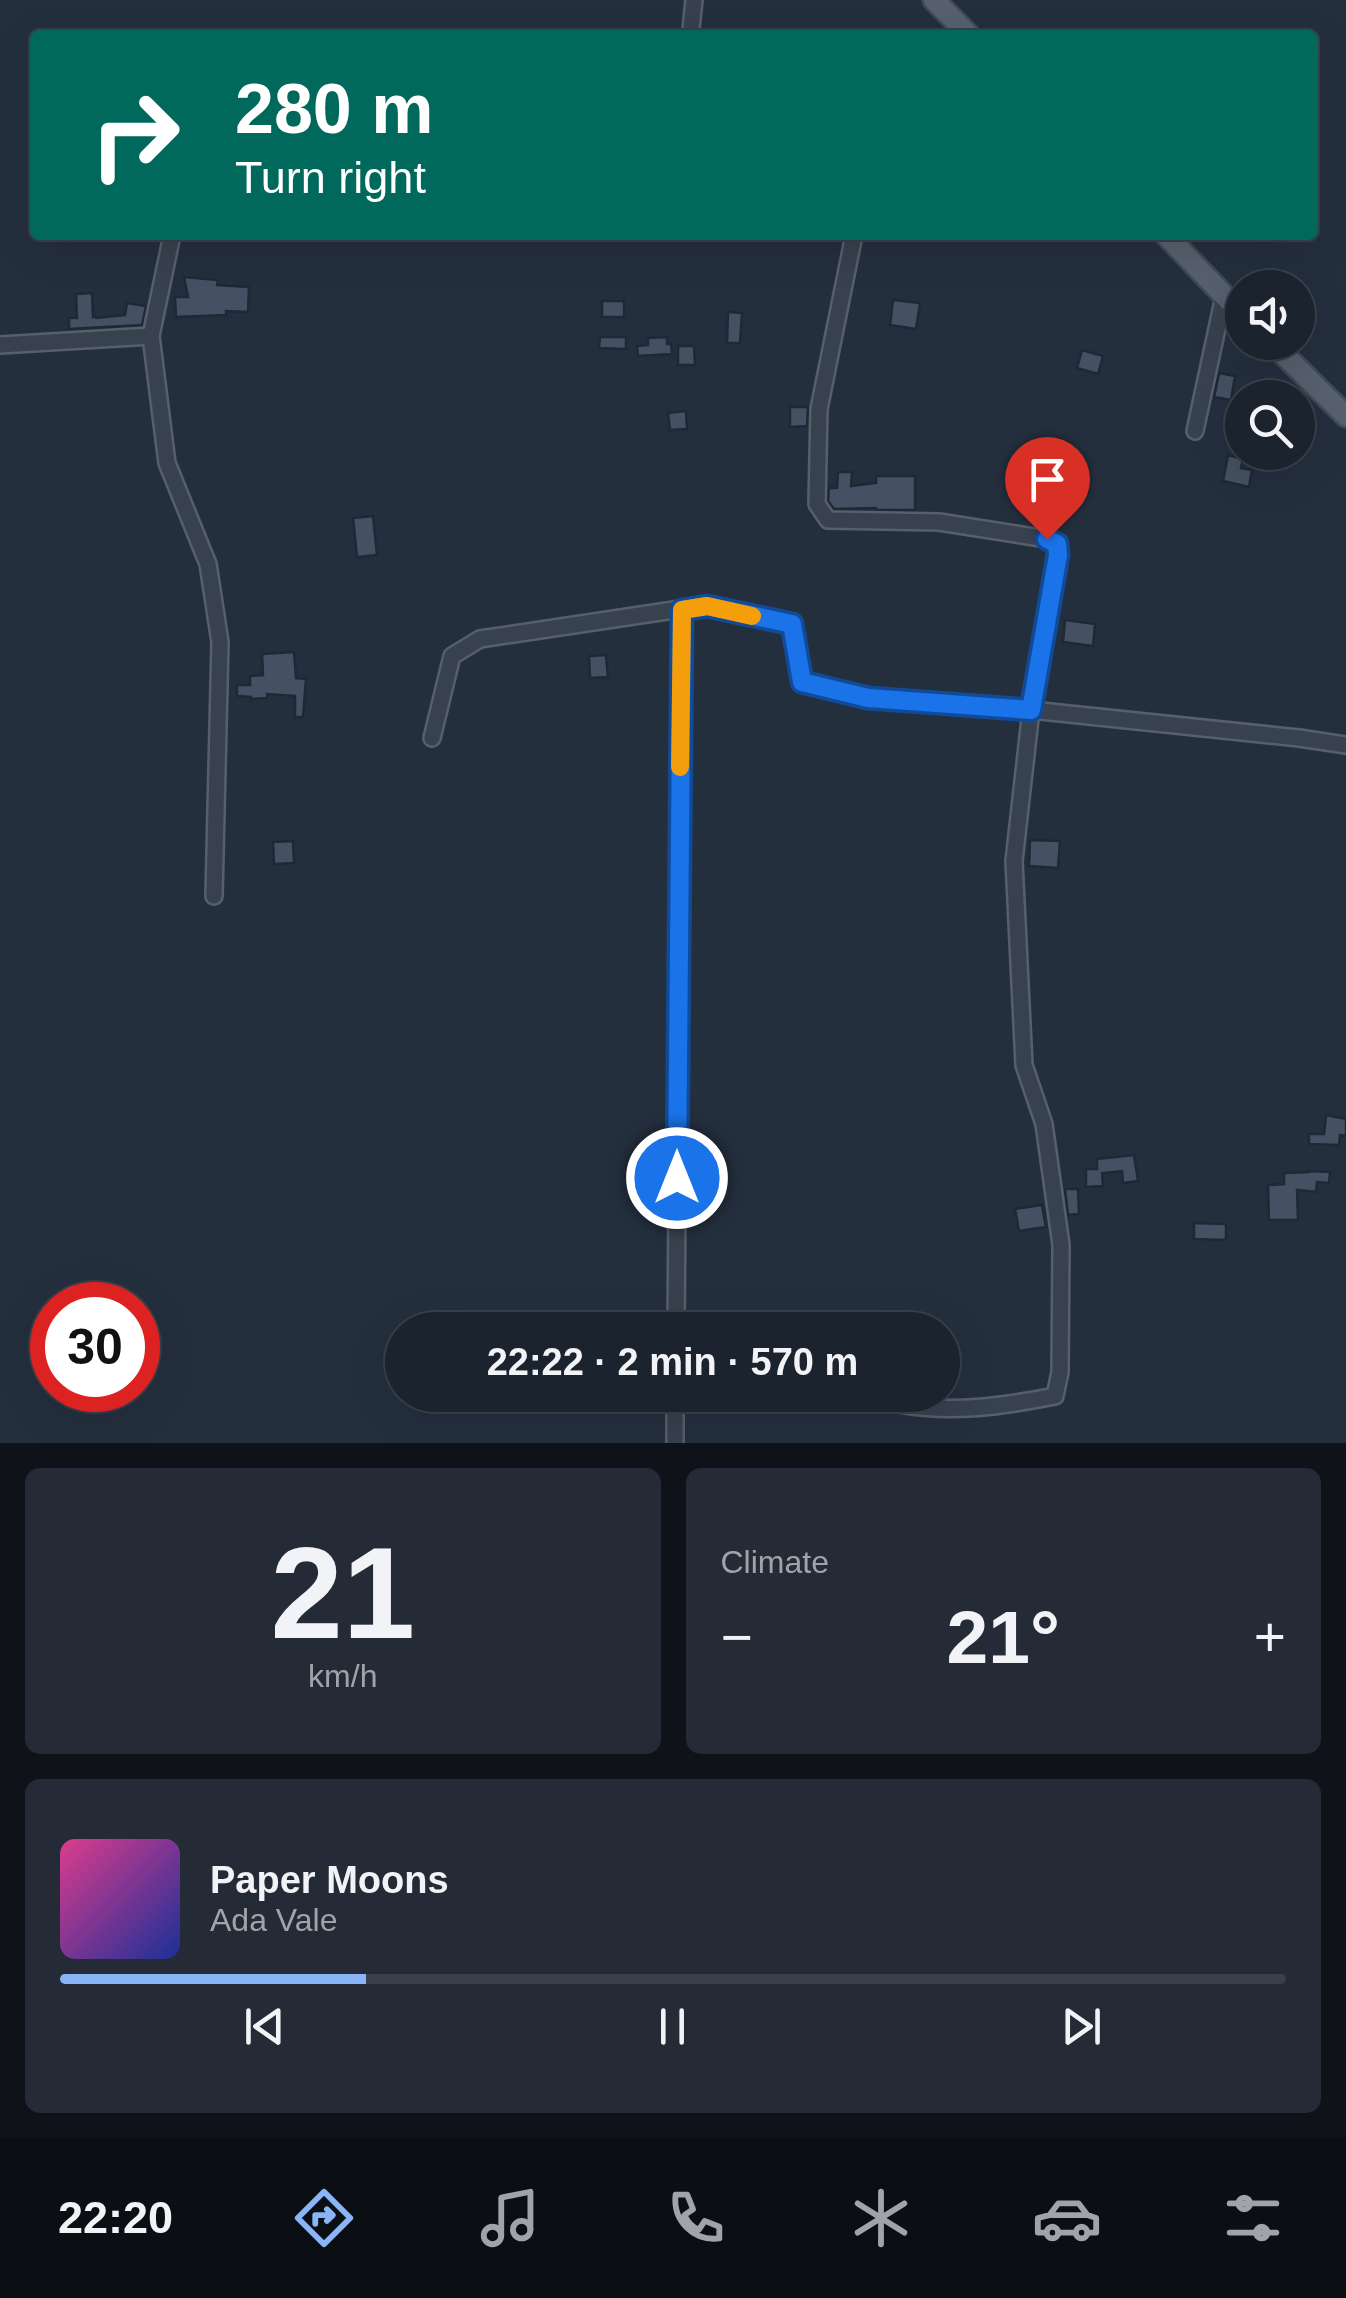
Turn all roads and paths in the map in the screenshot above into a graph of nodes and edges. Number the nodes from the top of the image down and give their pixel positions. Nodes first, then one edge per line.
1 (694, 0) edge
2 (934, 0) edge
3 (691, 28) dead end
4 (964, 30) edge
5 (171, 240) edge
6 (853, 240) edge
7 (1171, 240) edge
8 (1224, 296) joint
9 (151, 336) junction
10 (0, 345) edge
11 (1289, 360) edge
12 (1346, 416) edge
13 (1195, 431) dead end
14 (682, 610) junction
15 (1031, 710) junction
16 (432, 738) dead end
17 (1346, 745) edge
18 (214, 896) dead end
19 (676, 1312) edge
20 (960, 1407) edge
21 (676, 1412) edge
22 (675, 1443) edge

1 - 3 street
2 - 4 main road
5 - 9 street
6 - 15 street
7 - 8 main road
8 - 13 street
9 - 10 street
9 - 18 street
11 - 12 main road
14 - 15 street
14 - 16 street
14 - 19 street
15 - 17 street
15 - 20 street
21 - 22 street

